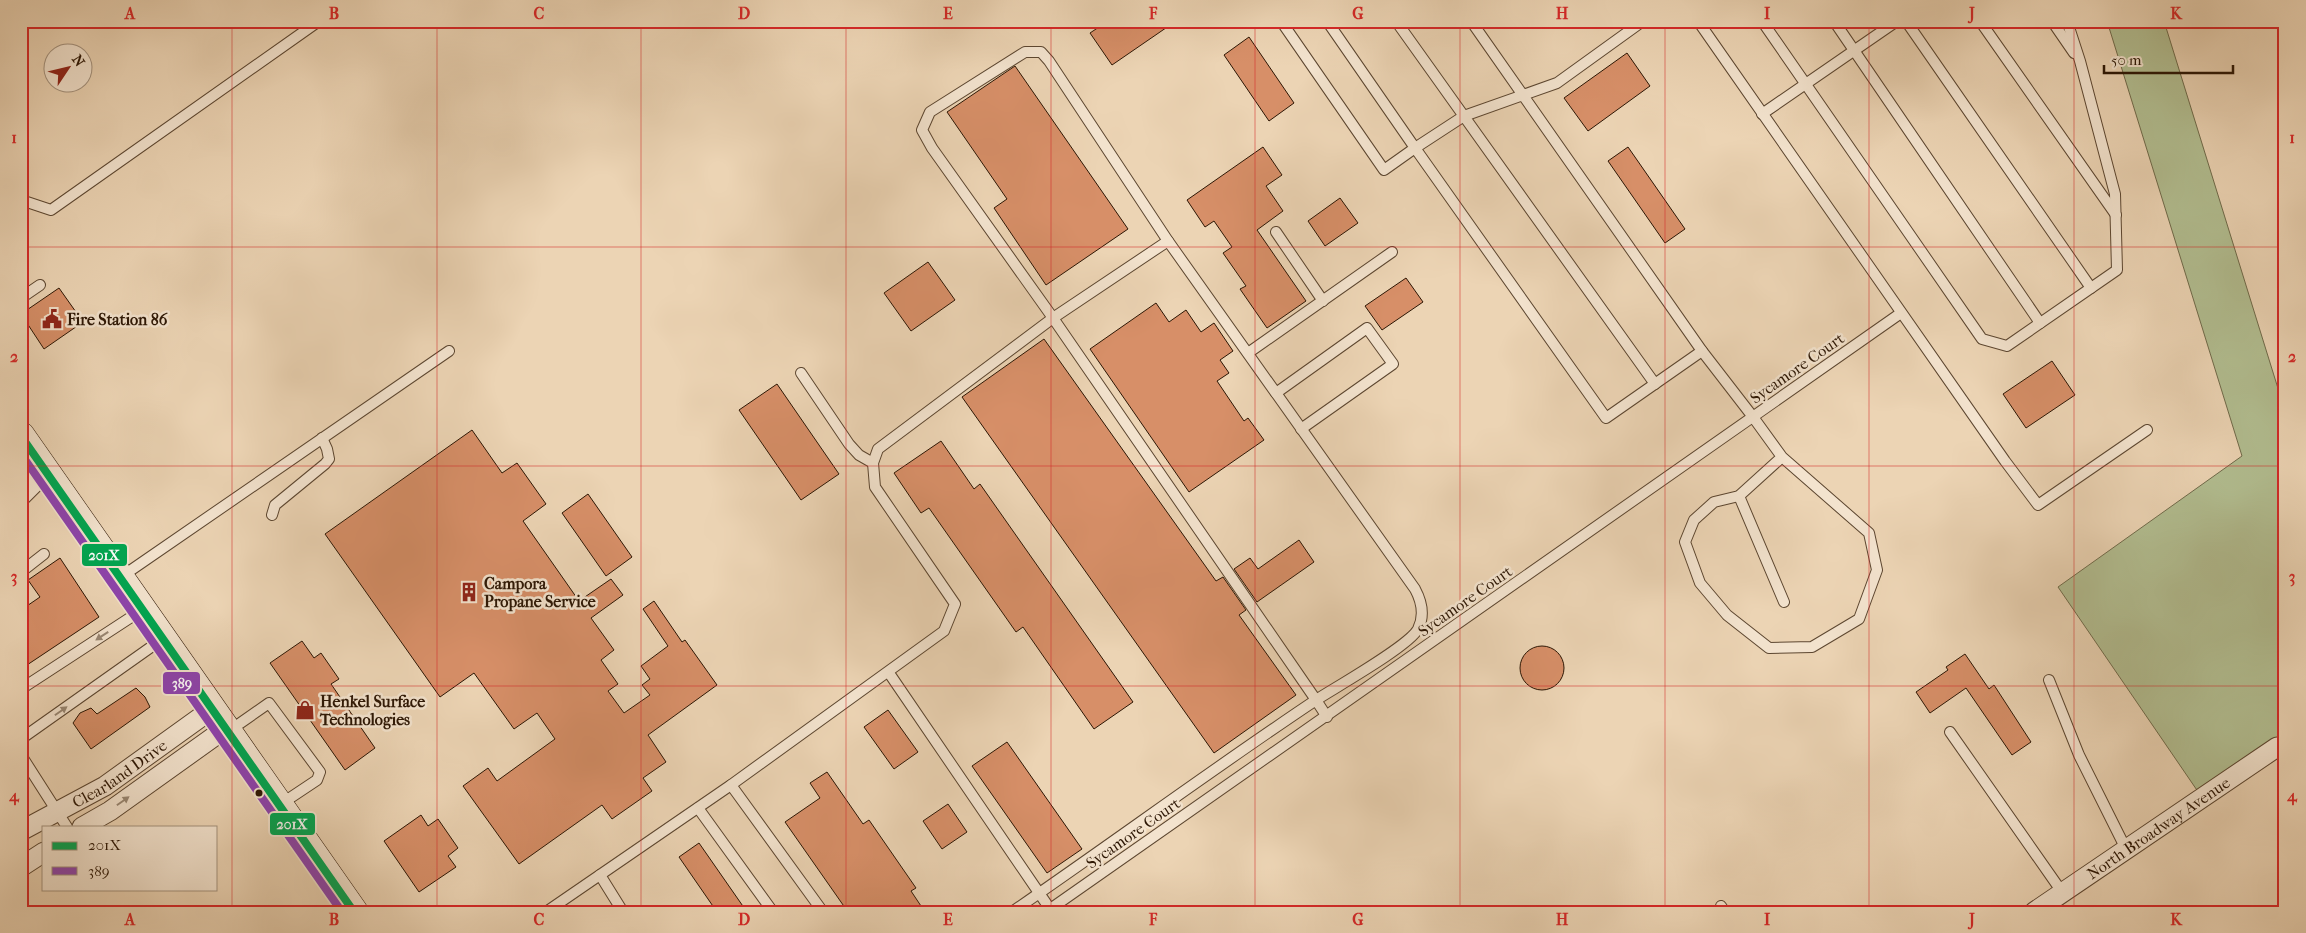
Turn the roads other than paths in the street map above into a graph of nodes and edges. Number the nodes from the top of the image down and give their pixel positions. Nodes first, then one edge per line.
1 (319, 21) edge
2 (1281, 21) edge
3 (1327, 21) edge
4 (1396, 21) edge
5 (1470, 21) edge
6 (1643, 21) edge
7 (1698, 21) edge
8 (1762, 21) edge
9 (1834, 21) edge
10 (1897, 21) edge
11 (1906, 21) edge
12 (1980, 21) edge
13 (2052, 21) edge
14 (2067, 21) edge
15 (1854, 51) junction
16 (2080, 62) junction
17 (1806, 84) junction
18 (1523, 95) junction
19 (1762, 114) junction
20 (1464, 116) junction
21 (1415, 148) junction
22 (21, 200) edge
23 (2116, 216) junction
24 (1276, 232) dead end
25 (1168, 240) junction
26 (1392, 252) dead end
27 (40, 285) dead end
28 (2091, 288) junction
29 (21, 298) edge
30 (1322, 301) junction
31 (1901, 313) junction
32 (1053, 318) junction
33 (2040, 322) junction
34 (449, 351) dead end
35 (1702, 351) junction
36 (1248, 353) junction
37 (801, 373) dead end
38 (1655, 384) junction
39 (1276, 393) junction
40 (1753, 417) junction
41 (1301, 428) junction
42 (2147, 430) dead end
43 (21, 436) edge
44 (322, 438) junction
45 (1782, 457) junction
46 (873, 463) junction
47 (46, 471) junction
48 (21, 496) edge
49 (1738, 496) junction
50 (272, 515) dead end
51 (44, 554) dead end
52 (21, 572) edge
53 (120, 578) junction
54 (1784, 602) dead end
55 (142, 609) junction
56 (163, 638) junction
57 (889, 673) junction
58 (2049, 680) dead end
59 (21, 689) edge
60 (1316, 700) junction
61 (1327, 716) junction
62 (222, 723) junction
63 (1950, 732) dead end
64 (21, 739) edge
65 (2285, 748) edge
66 (21, 755) edge
67 (731, 785) junction
68 (280, 805) junction
69 (698, 808) junction
70 (56, 811) junction
71 (66, 826) edge
72 (84, 826) edge
73 (21, 831) edge
74 (2126, 850) junction
75 (42, 853) edge
76 (21, 867) edge
77 (600, 875) junction
78 (2062, 892) junction
79 (1039, 893) junction
80 (1048, 910) edge
81 (354, 912) edge
82 (546, 912) edge
83 (623, 912) edge
84 (773, 912) edge
85 (823, 912) edge
86 (1012, 912) edge
87 (2034, 912) edge

1 - 22 lane
2 - 21 lane
3 - 21 lane
4 - 20 lane
5 - 18 lane
6 - 18 lane
7 - 19 lane
8 - 17 lane
9 - 15 lane
10 - 15 lane
11 - 28 lane
12 - 23 lane
13 - 16 lane
14 - 16 lane
15 - 17 lane
15 - 33 lane
16 - 23 lane
17 - 19 lane
17 - 33 lane
18 - 20 lane
18 - 35 lane
19 - 31 lane
20 - 21 lane
20 - 38 lane
21 - 38 lane
23 - 28 lane
24 - 30 lane
25 - 32 lane
25 - 32 lane
25 - 36 lane
26 - 30 lane
27 - 29 lane
28 - 33 lane
30 - 36 lane
31 - 40 lane, Sycamore Court
31 - 42 lane
32 - 46 lane
32 - 60 lane
34 - 44 lane
35 - 38 lane
35 - 40 lane
36 - 39 lane
37 - 46 lane
39 - 41 lane
39 - 41 lane
40 - 45 lane
40 - 61 lane, Sycamore Court
41 - 60 lane
43 - 47 main road
44 - 50 lane
44 - 53 lane
45 - 49 lane
45 - 49 lane
46 - 57 lane
47 - 48 street
47 - 53 main road
49 - 54 lane
51 - 52 lane
53 - 55 main road
55 - 56 main road
55 -> 59 lane
56 - 62 main road
64 -> 56 lane
57 - 67 lane
57 - 79 lane
58 - 74 lane
60 - 61 lane
60 - 79 lane
61 - 80 lane, Sycamore Court
62 - 68 main road
62 - 68 lane
62 - 70 street, Clearland Drive
72 -> 62 street, Clearland Drive
63 - 78 lane
65 - 74 street, North Broadway Avenue
66 - 70 lane
67 - 69 lane
67 - 85 lane
68 - 81 main road
69 - 77 lane
69 - 84 lane
70 - 71 lane
70 - 73 street, Clearland Drive
74 - 78 street, North Broadway Avenue
75 - 76 street
77 - 82 lane
77 - 83 lane
78 - 87 street, North Broadway Avenue
79 - 80 lane
79 - 86 lane

